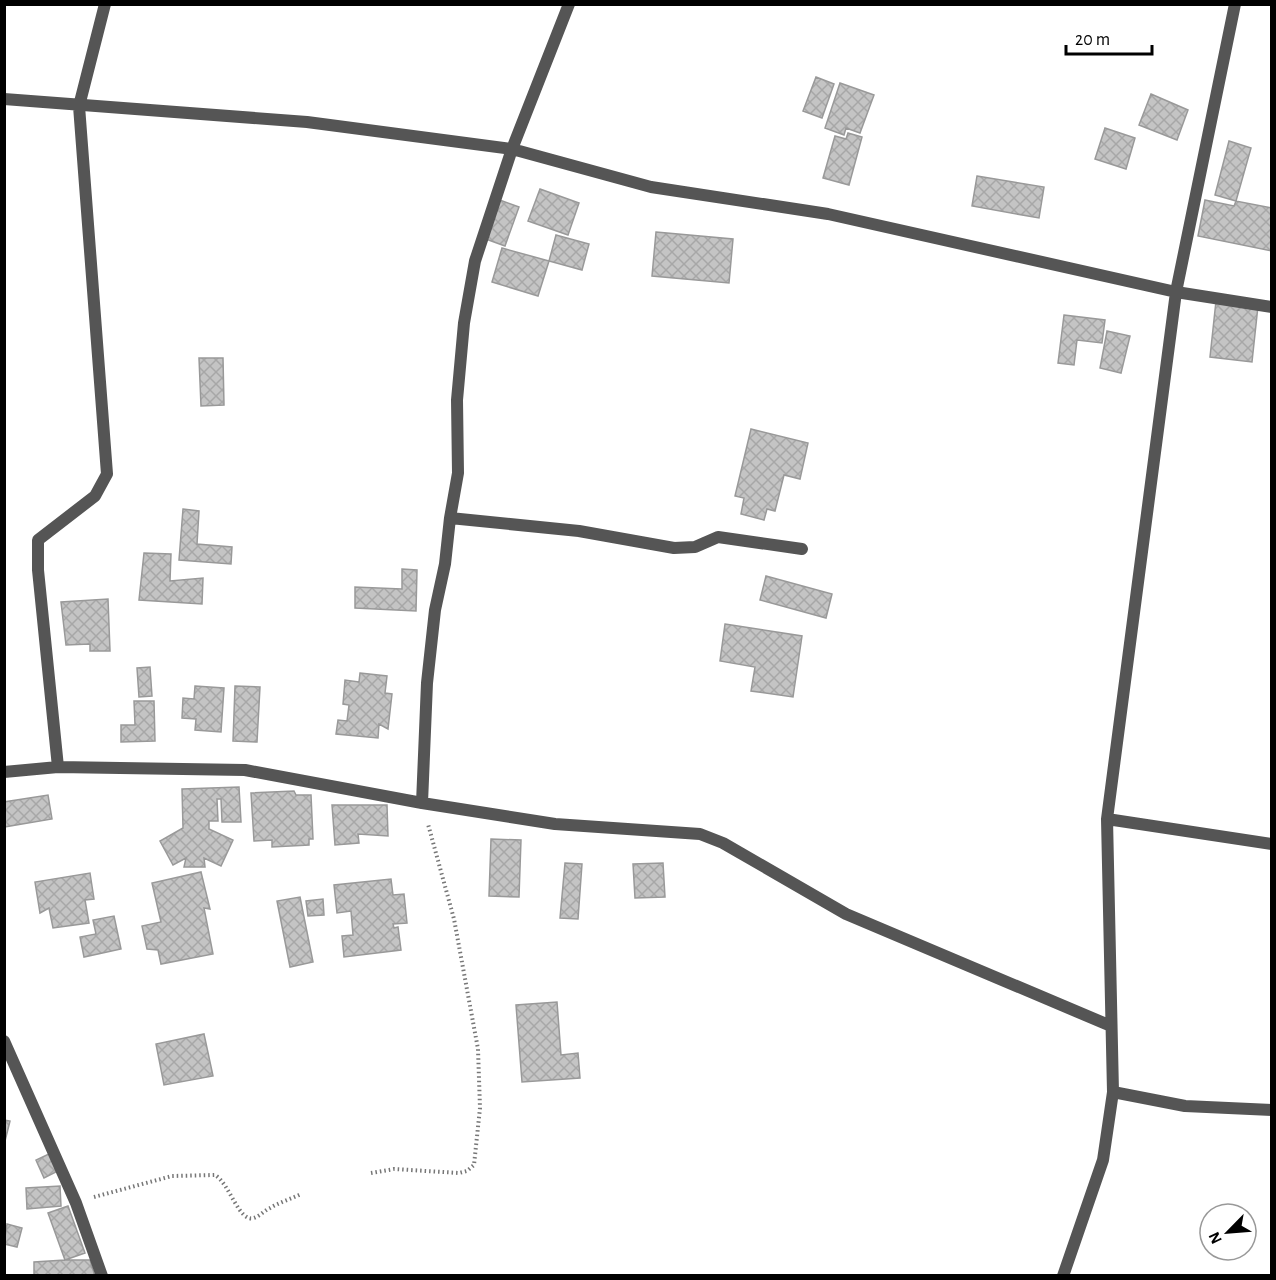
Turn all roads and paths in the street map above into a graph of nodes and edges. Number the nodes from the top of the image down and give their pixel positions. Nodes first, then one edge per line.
1 (105, 4) edge
2 (569, 4) edge
3 (1234, 4) edge
4 (4, 99) edge
5 (79, 106) junction
6 (512, 149) junction
7 (1176, 292) junction
8 (1272, 307) edge
9 (450, 518) junction
10 (801, 549) dead end
11 (57, 767) junction
12 (4, 772) edge
13 (422, 803) junction
14 (1107, 819) junction
15 (1272, 844) edge
16 (1111, 1026) junction
17 (4, 1041) edge
18 (1113, 1092) junction
19 (1272, 1110) edge
20 (371, 1173) dead end
21 (301, 1194) dead end
22 (76, 1203) junction
23 (102, 1275) edge
24 (1063, 1275) edge

1 - 5 street
2 - 6 street
3 - 7 street
4 - 5 street
5 - 6 street
5 - 11 street
6 - 7 street
6 - 9 street
7 - 8 street
7 - 14 street
9 - 10 street
9 - 13 street
11 - 12 street
11 - 13 street
13 - 16 street
13 - 20 path
14 - 15 street
14 - 16 street
16 - 18 street
17 - 22 street
18 - 19 street
18 - 24 street
21 - 22 path
22 - 23 street

